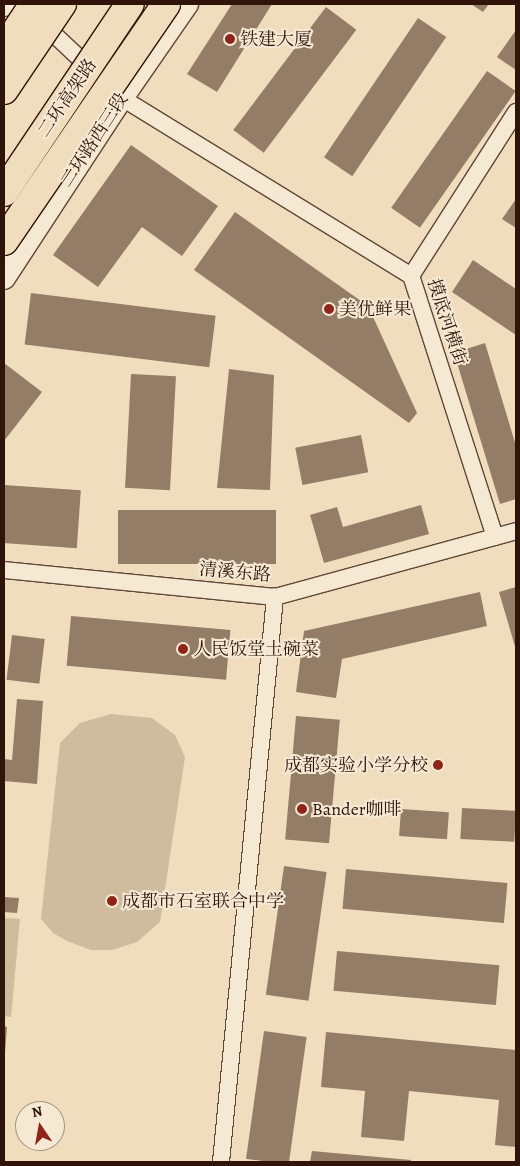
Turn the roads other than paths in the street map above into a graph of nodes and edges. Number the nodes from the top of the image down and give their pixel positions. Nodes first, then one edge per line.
1 (21, 4) edge
2 (34, 4) edge
3 (62, 4) edge
4 (130, 4) edge
5 (166, 4) edge
6 (187, 4) edge
7 (4, 49) edge
8 (4, 90) edge
9 (122, 98) junction
10 (516, 112) edge
11 (4, 192) edge
12 (4, 241) edge
13 (411, 276) junction
14 (4, 278) edge
15 (516, 532) edge
16 (495, 537) junction
17 (4, 570) edge
18 (275, 597) junction
19 (221, 1162) edge

1 - 9 street
2 - 7 highway, bridge
3 - 8 highway, bridge
4 - 11 highway, 二环高架路, bridge
5 - 12 highway, bridge
6 - 9 main road, 二环路西三段
9 - 13 street
9 - 14 main road, 二环路西三段
10 - 13 street, 摸底河横街
13 - 16 street, 摸底河横街
15 - 16 street, 清溪东路
16 - 18 street, 清溪东路
17 - 18 street, 清溪东路
18 - 19 street

